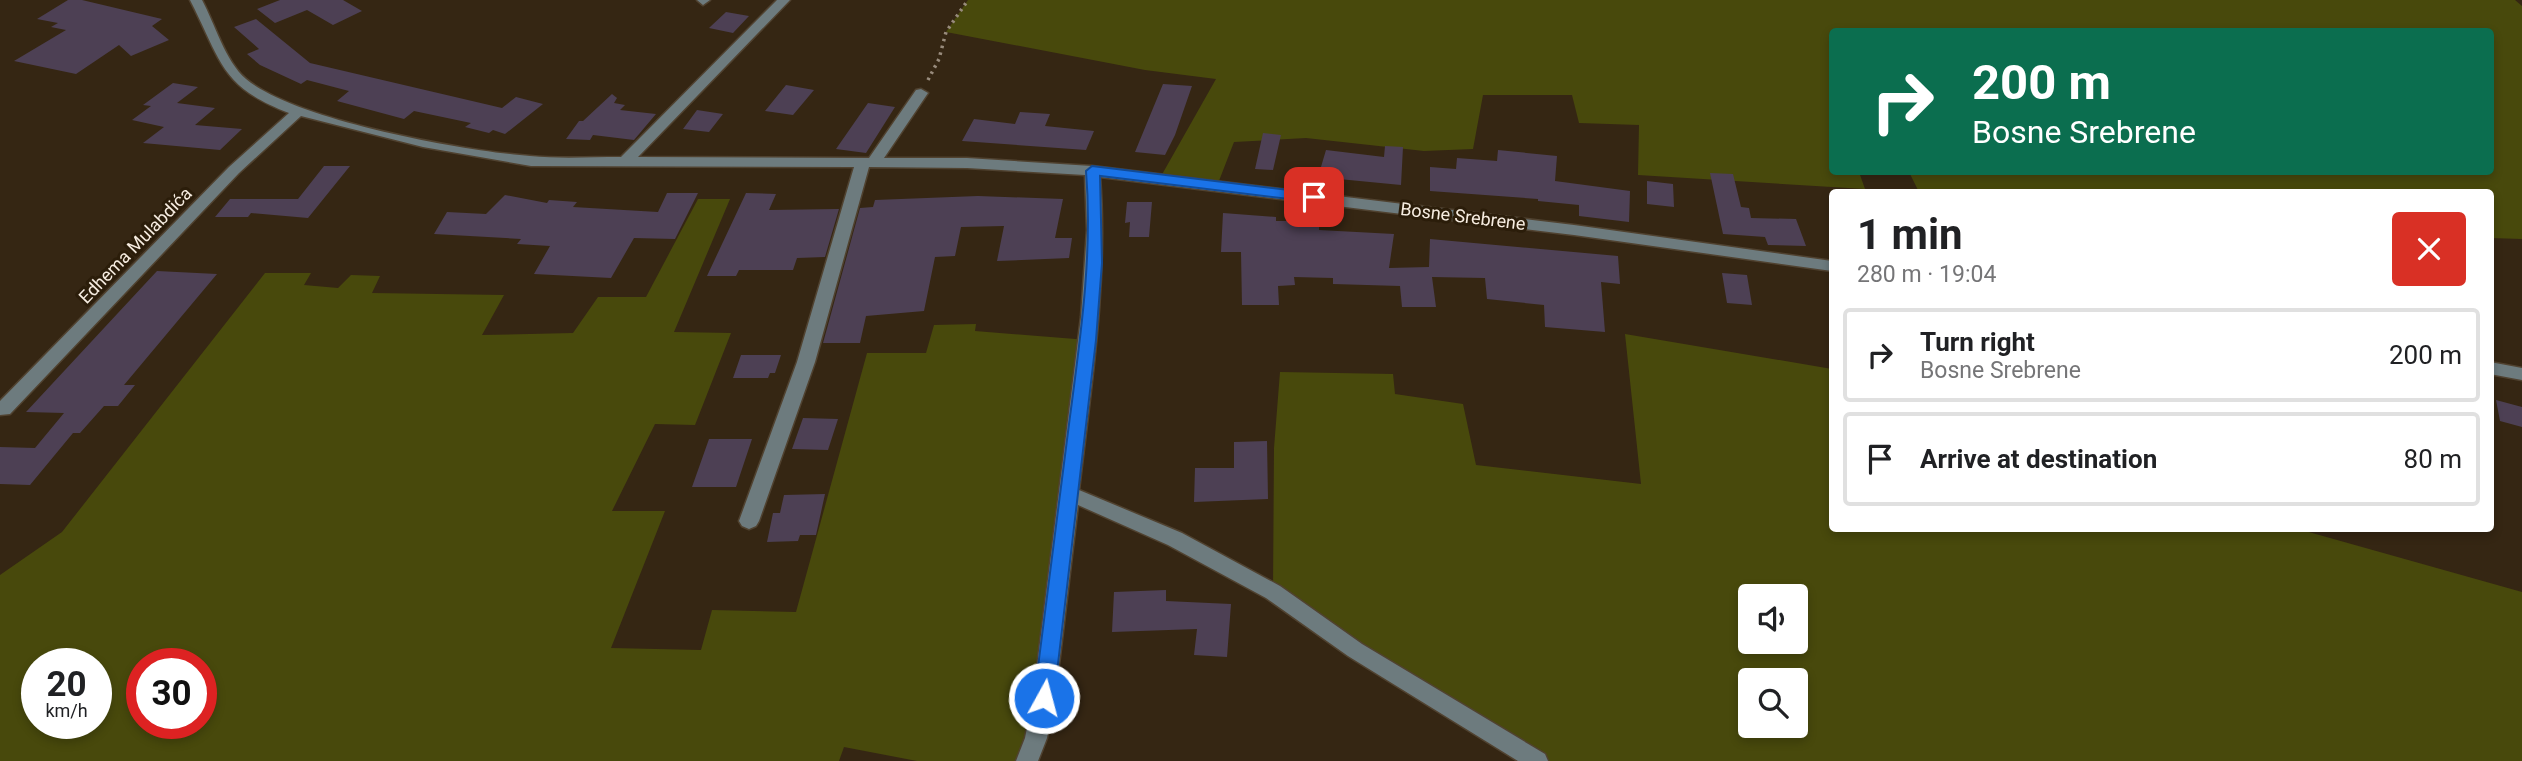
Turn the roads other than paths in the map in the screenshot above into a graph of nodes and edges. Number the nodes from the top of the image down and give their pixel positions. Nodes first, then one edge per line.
1 (196, 0) edge
2 (783, 0) edge
3 (921, 93) road end
4 (300, 110) junction
5 (624, 162) junction
6 (869, 162) junction
7 (1092, 171) junction
8 (1829, 266) edge
9 (2494, 369) edge
10 (2522, 374) edge
11 (1, 410) edge
12 (1070, 494) junction
13 (749, 521) dead end
14 (1027, 761) edge
15 (1536, 761) edge

1 - 4 street, Bosne Srebrene
2 - 5 street
3 - 6 street
4 - 5 street, Bosne Srebrene
4 - 11 street, Edhema Mulabdića
5 - 6 street, Bosne Srebrene
6 - 7 street, Bosne Srebrene
6 - 13 street
7 - 8 street, Bosne Srebrene
7 - 12 street
9 - 10 street
12 - 14 street
12 - 15 street

